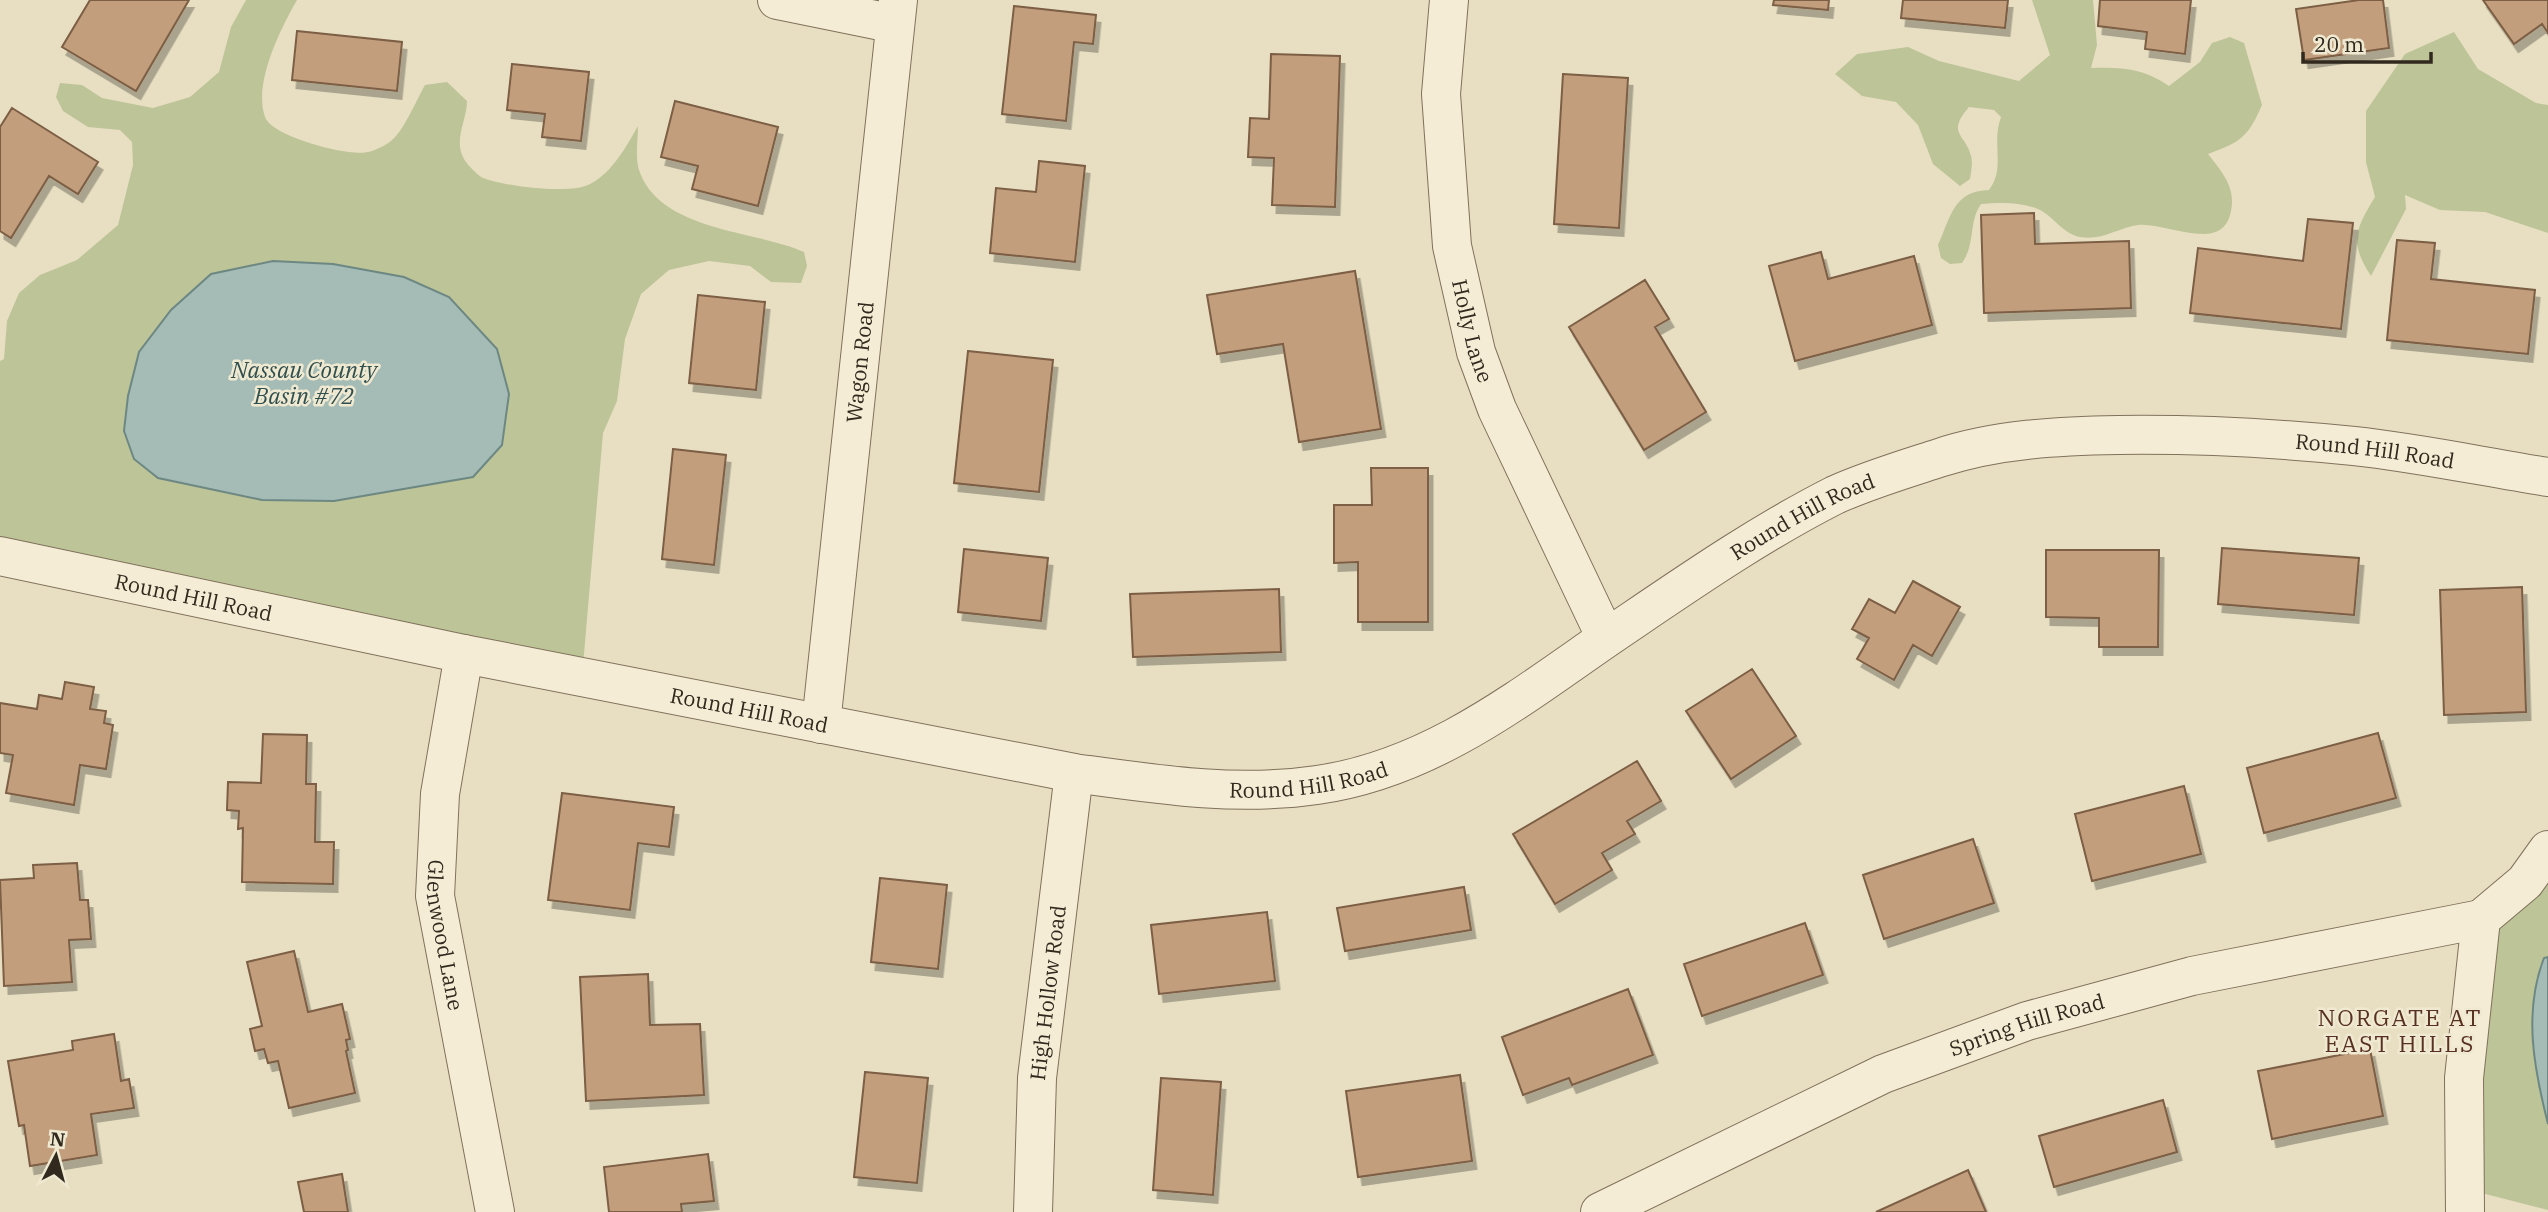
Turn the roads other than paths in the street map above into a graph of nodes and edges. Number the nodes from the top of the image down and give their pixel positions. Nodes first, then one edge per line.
1 (777, 0) edge
2 (1449, 0) edge
3 (896, 12) edge
4 (2548, 477) edge
5 (0, 556) edge
6 (1606, 638) junction
7 (464, 654) junction
8 (821, 724) junction
9 (1074, 773) junction
10 (2548, 850) edge
11 (2481, 919) junction
12 (495, 1212) edge
13 (1033, 1212) edge
14 (1600, 1212) edge
15 (2465, 1212) edge

1 - 3 street
2 - 6 street, Holly Lane
3 - 8 street, Wagon Road
4 - 6 street, Round Hill Road
5 - 7 street, Round Hill Road
6 - 9 street, Round Hill Road
7 - 8 street, Round Hill Road
7 - 12 street, Glenwood Lane
8 - 9 street, Round Hill Road
9 - 13 street, High Hollow Road
10 - 11 street
11 - 14 street, Spring Hill Road
11 - 15 street

